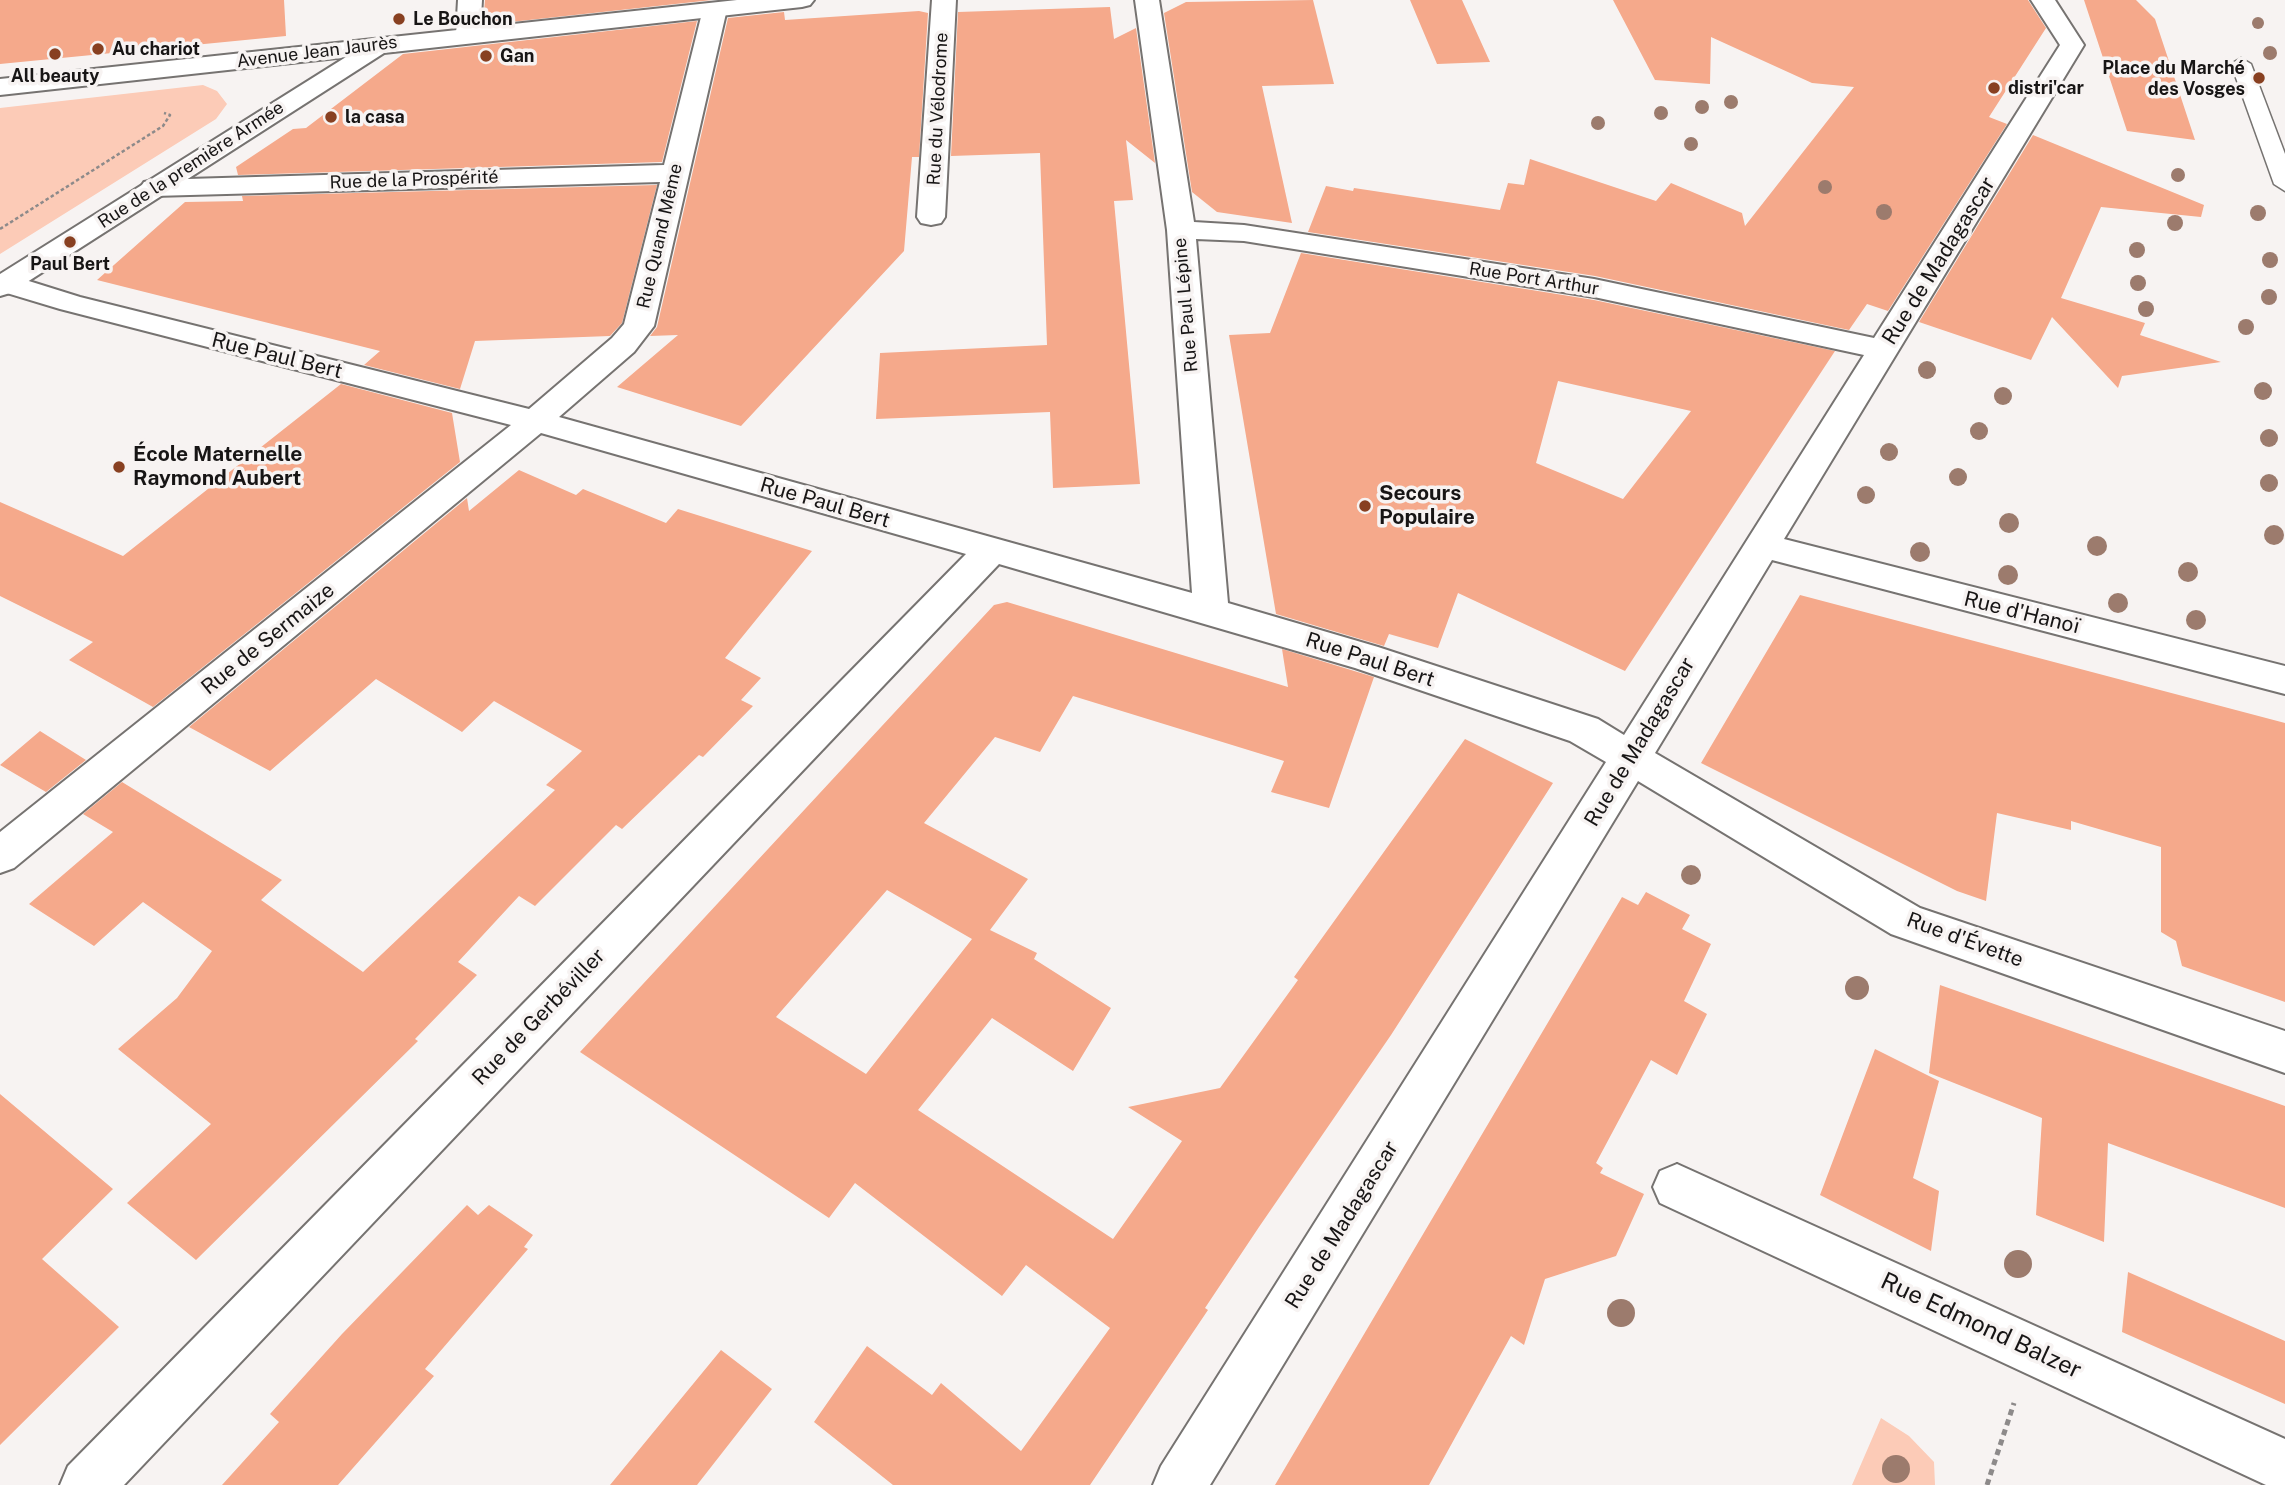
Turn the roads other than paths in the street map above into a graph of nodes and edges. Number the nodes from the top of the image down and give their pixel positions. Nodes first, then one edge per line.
1 (470, 0) edge
2 (802, 0) edge
3 (944, 0) edge
4 (1147, 0) edge
5 (2043, 0) edge
6 (715, 9) junction
7 (468, 35) junction
8 (384, 44) junction
9 (2241, 64) dead end
10 (0, 87) edge
11 (675, 173) junction
12 (2285, 184) edge
13 (154, 188) junction
14 (931, 218) dead end
15 (1181, 230) junction
16 (3, 285) edge
17 (1885, 350) junction
18 (536, 421) junction
19 (1760, 544) junction
20 (991, 550) junction
21 (1210, 611) junction
22 (2285, 680) edge
23 (1631, 760) junction
24 (0, 856) edge
25 (2285, 1052) edge
26 (1677, 1187) dead end
27 (2285, 1466) edge
28 (87, 1485) edge
29 (1180, 1485) edge

1 - 7 street
2 - 6 street, Avenue Jean Jaurès
3 - 14 street, Rue du Vélodrome
4 - 15 street, Rue Paul Lépine
5 - 17 street, Rue de Madagascar
6 - 7 street, Avenue Jean Jaurès
6 - 11 street, Rue Quand Même
7 - 8 street, Avenue Jean Jaurès
8 - 10 street, Avenue Jean Jaurès
8 - 13 street, Rue de la première Armée
9 - 12 lane
11 - 13 street, Rue de la Prospérité
11 - 18 street, Rue Quand Même
13 - 16 street, Rue de la première Armée
15 - 17 street, Rue Port Arthur
15 - 21 street, Rue Paul Lépine
16 - 18 street, Rue Paul Bert
17 - 19 street, Rue de Madagascar
18 - 20 street, Rue Paul Bert
18 - 24 street, Rue de Sermaize
19 - 22 street, Rue d'Hanoï
19 - 23 street, Rue de Madagascar
20 - 21 street, Rue Paul Bert
20 - 28 street, Rue de Gerbéviller
21 - 23 street, Rue Paul Bert
23 - 25 street, Rue d'Évette
23 - 29 street, Rue de Madagascar
26 - 27 street, Rue Edmond Balzer

